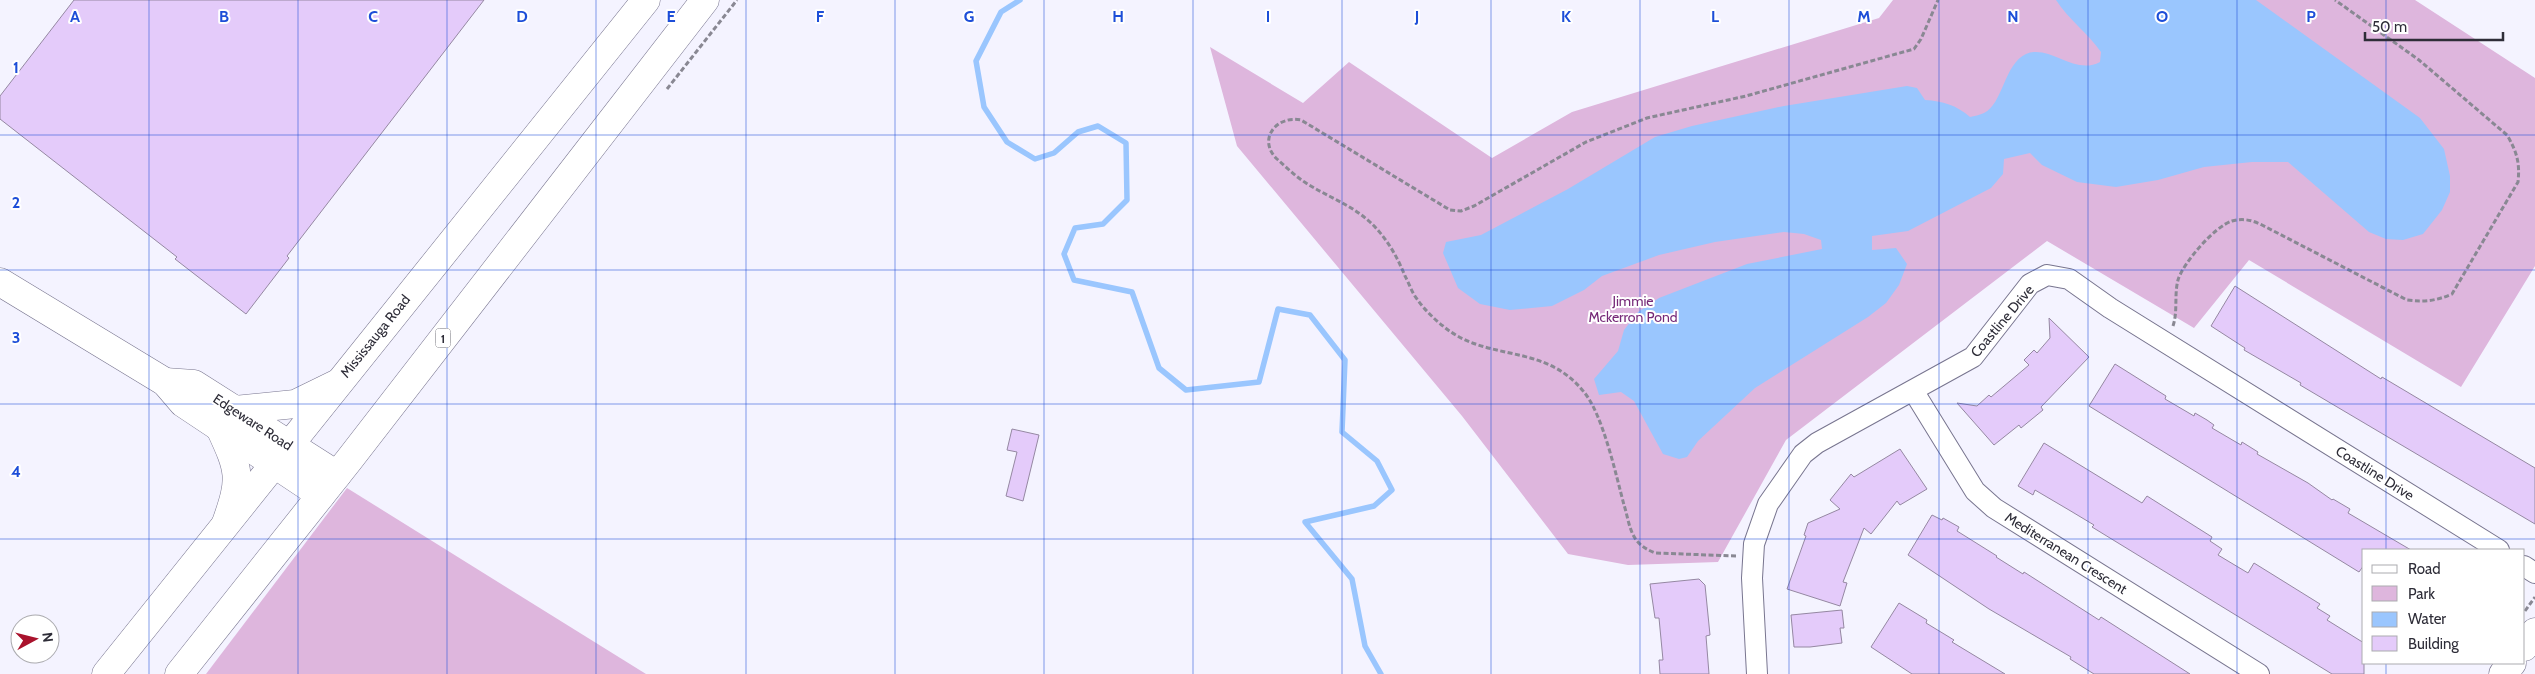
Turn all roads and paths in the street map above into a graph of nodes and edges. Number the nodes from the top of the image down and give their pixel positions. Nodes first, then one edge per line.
1 (646, 0) edge
2 (705, 0) edge
3 (1938, 0) edge
4 (2334, 0) edge
5 (0, 282) edge
6 (2167, 343) junction
7 (336, 384) junction
8 (1914, 392) junction
9 (228, 419) junction
10 (281, 454) junction
11 (329, 485) junction
12 (225, 524) junction
13 (2497, 549) edge
14 (1752, 557) junction
15 (2535, 597) edge
16 (2531, 619) edge
17 (2525, 642) edge
18 (2511, 664) edge
19 (106, 674) edge
20 (179, 674) edge
21 (1757, 674) edge
22 (2259, 674) edge
23 (2503, 674) edge

1 - 7 main road, Mississauga Road
2 - 11 main road, 1
3 - 14 path
4 - 6 path
5 - 9 main road, Edgeware Road
6 - 8 street, Coastline Drive
6 - 13 street, Coastline Drive
7 - 9 main road
7 - 10 main road, Mississauga Road
8 - 14 street, Coastline Drive
8 - 22 street, Mediterranean Crescent
9 - 10 main road, Edgeware Road
9 - 12 main road
10 - 11 main road, Edgeware Road
10 - 12 main road, Mississauga Road
11 - 20 main road, 1
12 - 19 main road, Mississauga Road
14 - 21 street, Coastline Drive
15 - 16 path
16 - 17 main road
18 - 23 main road

